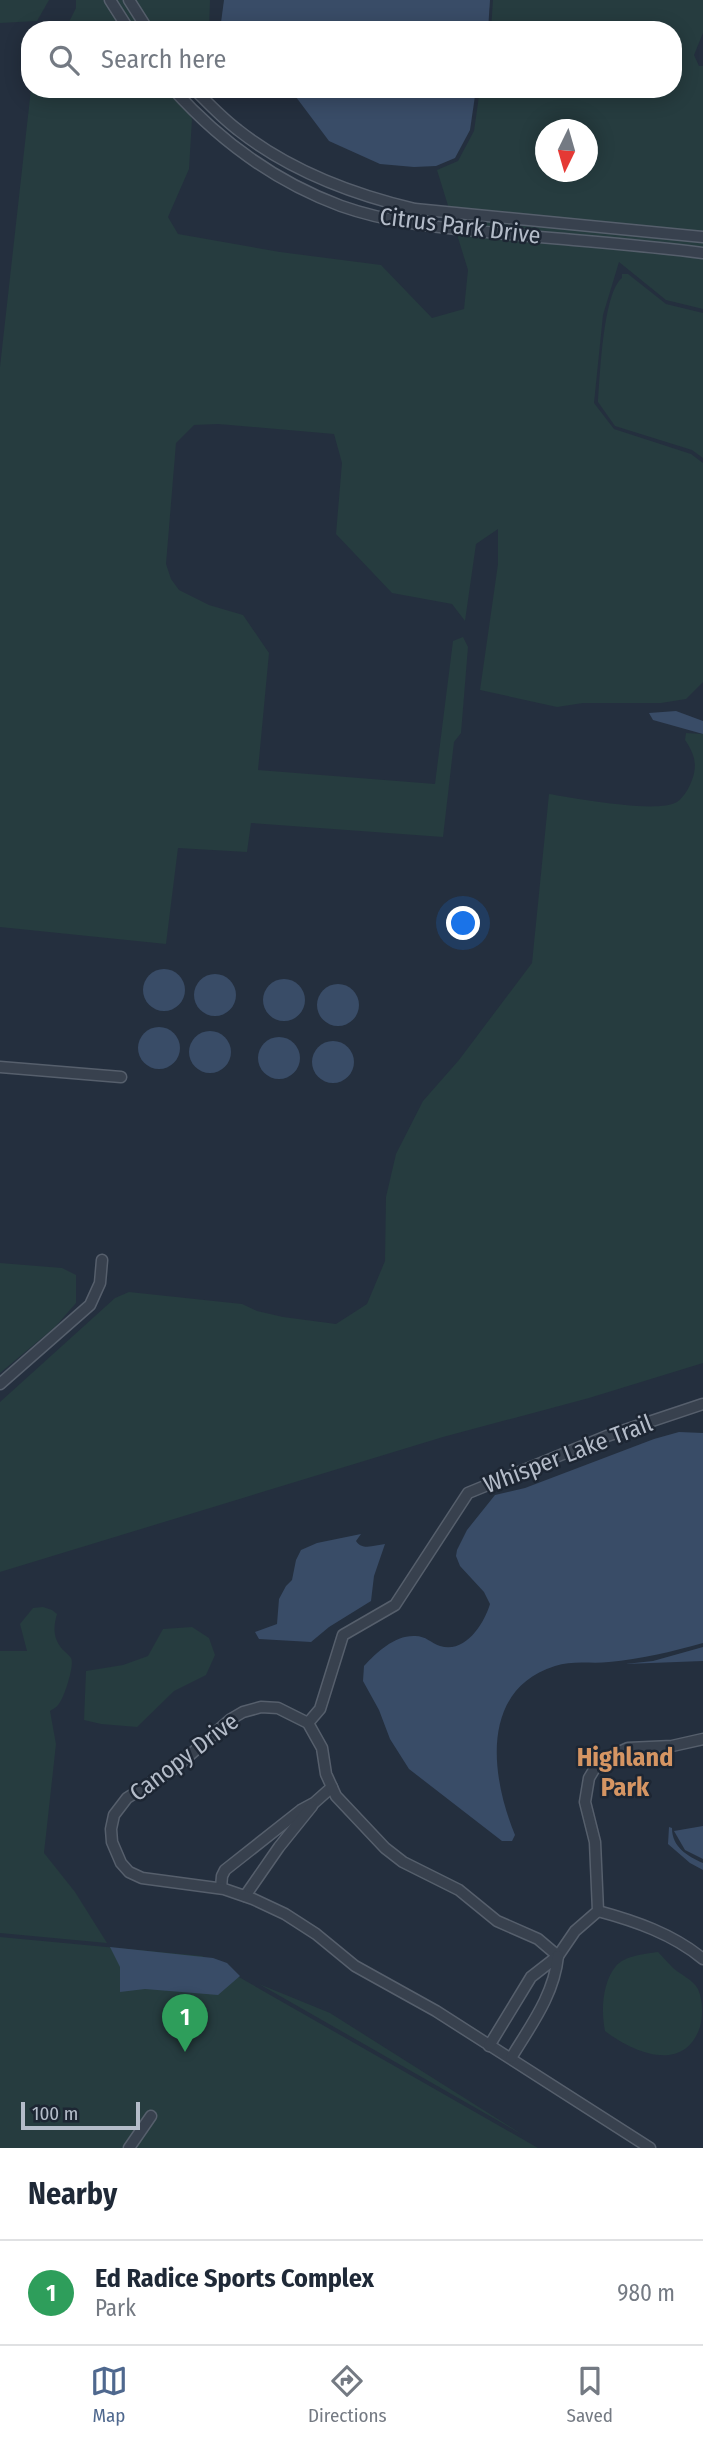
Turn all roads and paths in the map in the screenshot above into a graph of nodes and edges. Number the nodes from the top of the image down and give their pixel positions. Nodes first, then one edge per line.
1 (110, 0) edge
2 (130, 0) edge
3 (123, 21) edge
4 (143, 21) edge
5 (181, 98) edge
6 (204, 98) edge
7 (516, 218) junction
8 (514, 235) junction
9 (703, 237) edge
10 (703, 253) edge
11 (0, 1067) edge
12 (121, 1077) dead end
13 (102, 1259) dead end
14 (0, 1384) edge
15 (703, 1404) edge
16 (308, 1723) junction
17 (703, 1739) edge
18 (332, 1787) junction
19 (314, 1803) junction
20 (220, 1888) junction
21 (245, 1896) junction
22 (598, 1911) junction
23 (558, 1956) junction
24 (703, 1959) edge
25 (489, 2046) junction
26 (511, 2058) junction
27 (151, 2116) dead end
28 (129, 2148) edge
29 (650, 2148) edge

1 - 3 street
2 - 4 street
5 - 8 street, Citrus Park Drive
6 - 7 street, Citrus Park Drive
7 - 8 street
7 - 9 street, Citrus Park Drive
8 - 10 street, Citrus Park Drive
11 - 12 street
13 - 14 street
15 - 16 street, Whisper Lake Trail
16 - 18 street
16 - 20 street, Canopy Drive
17 - 22 street
18 - 19 street
18 - 23 street
19 - 20 street
19 - 21 street
20 - 21 street, Canopy Drive
21 - 25 street, Canopy Drive
22 - 23 street
22 - 24 street
23 - 25 street
23 - 26 street
25 - 26 street, Canopy Drive
26 - 29 street, Canopy Drive
27 - 28 street

